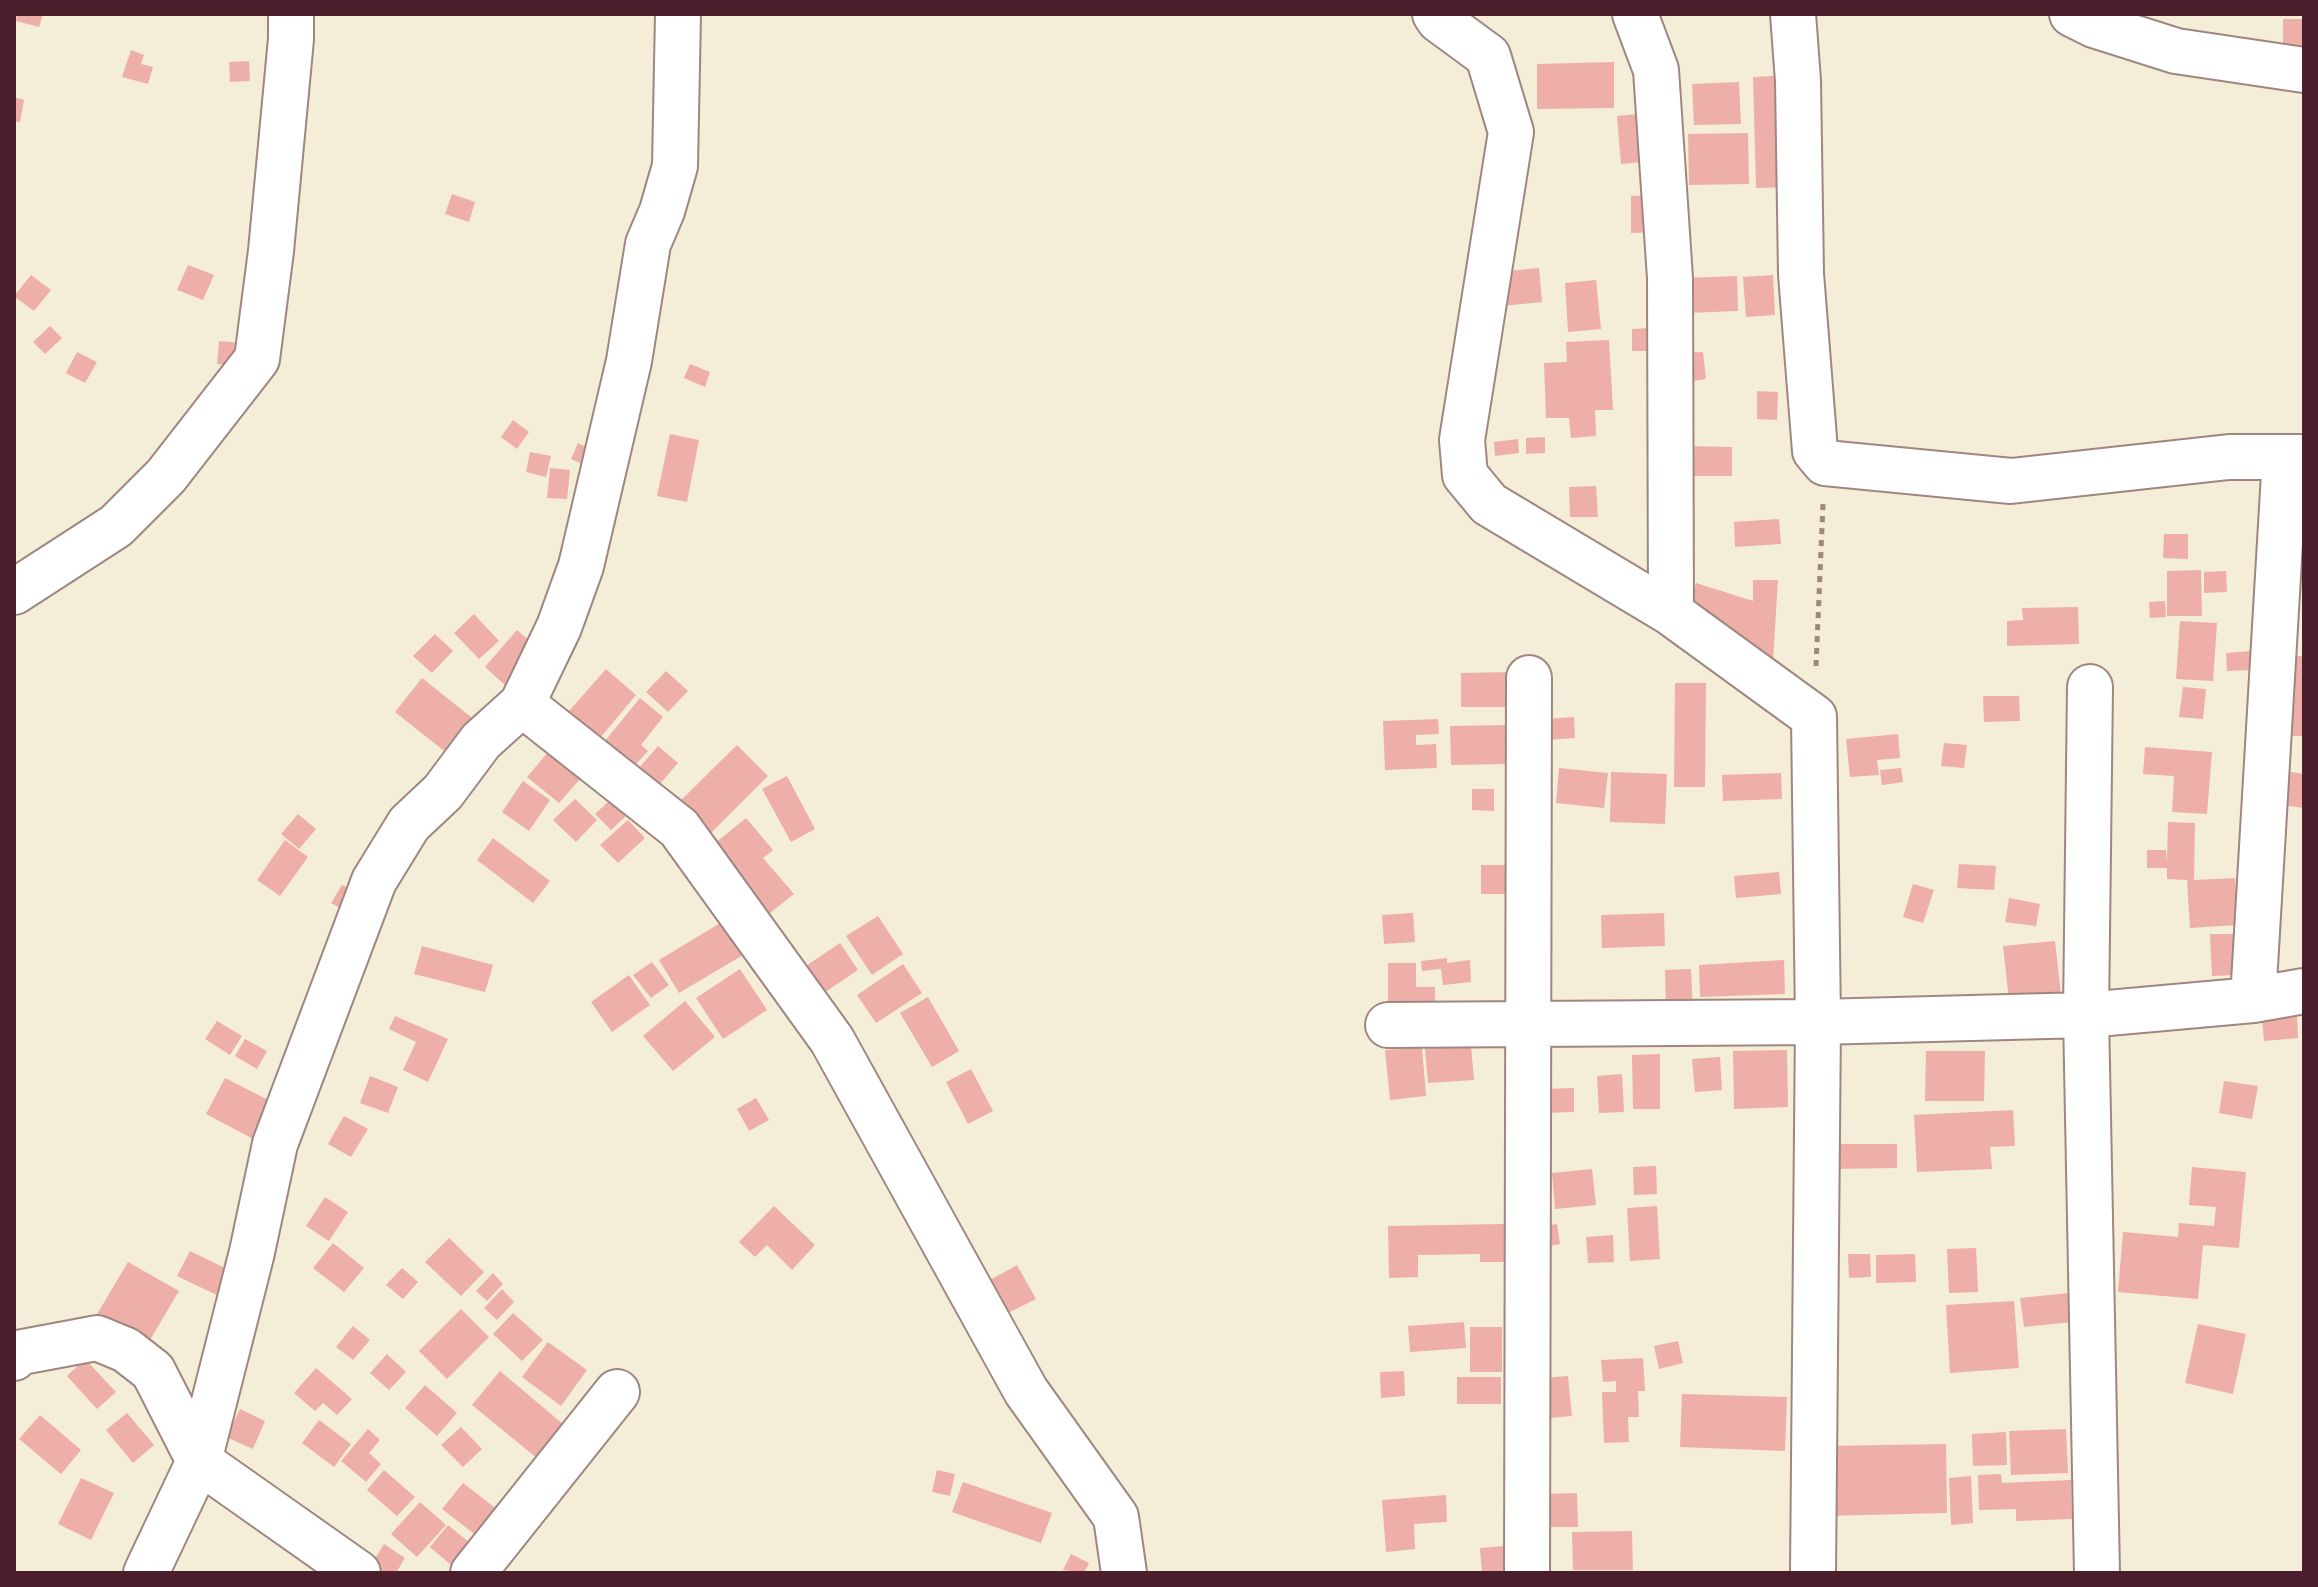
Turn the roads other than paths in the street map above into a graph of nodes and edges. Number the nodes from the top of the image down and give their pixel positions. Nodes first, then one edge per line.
1 (291, 14) edge
2 (678, 14) edge
3 (1435, 14) edge
4 (1635, 14) edge
5 (1793, 14) edge
6 (2072, 14) edge
7 (2304, 70) edge
8 (2295, 457) edge
9 (14, 592) edge
10 (1671, 613) junction
11 (1529, 678) dead end
12 (2090, 687) dead end
13 (522, 704) junction
14 (2304, 991) edge
15 (2253, 1000) junction
16 (2086, 1015) junction
17 (1818, 1022) junction
18 (1526, 1023) junction
19 (1388, 1025) dead end
20 (14, 1358) edge
21 (617, 1392) dead end
22 (199, 1461) junction
23 (146, 1573) edge
24 (358, 1573) edge
25 (473, 1573) edge
26 (1124, 1573) edge
27 (1527, 1573) edge
28 (1813, 1573) edge
29 (2097, 1573) edge

1 - 9 street
2 - 13 street
3 - 10 street
4 - 10 street
5 - 8 street
6 - 7 street
8 - 15 street
10 - 17 street
11 - 18 street
12 - 16 street
13 - 22 street
13 - 26 street
14 - 15 street
15 - 16 street
16 - 17 street
16 - 29 street
17 - 18 street
17 - 28 street
18 - 19 street
18 - 27 street
20 - 22 street
21 - 25 street
22 - 23 street
22 - 24 street

